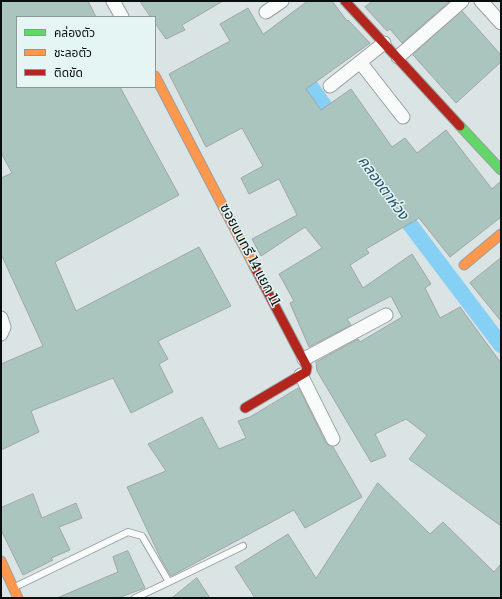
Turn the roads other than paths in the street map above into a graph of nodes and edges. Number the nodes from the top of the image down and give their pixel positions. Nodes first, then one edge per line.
1 (113, 1) edge
2 (282, 1) edge
3 (345, 1) edge
4 (462, 1) edge
5 (481, 1) edge
6 (266, 12) dead end
7 (121, 16) edge
8 (501, 23) edge
9 (384, 43) junction
10 (398, 57) junction
11 (360, 62) junction
12 (156, 78) edge
13 (330, 86) dead end
14 (402, 117) dead end
15 (501, 170) edge
16 (501, 234) edge
17 (464, 265) dead end
18 (386, 315) dead end
19 (1, 318) edge
20 (1, 334) edge
21 (304, 359) junction
22 (301, 375) junction
23 (245, 408) dead end
24 (333, 439) dead end
25 (243, 546) dead end
26 (1, 561) edge
27 (169, 582) junction
28 (13, 588) junction
29 (18, 598) edge
30 (135, 598) edge

1 - 7 street
2 - 6 street
3 - 9 street
4 - 10 street
5 - 8 street
9 - 10 street
9 - 11 street
10 - 15 street
11 - 13 street
11 - 14 street
12 - 21 street, ซอยนนทรี 14 แยก 11
16 - 17 street
18 - 21 street
19 - 20 street
21 - 22 street
22 - 23 street
22 - 24 street
25 - 27 lane
26 - 28 street
27 - 28 lane
27 - 30 lane
28 - 29 street

